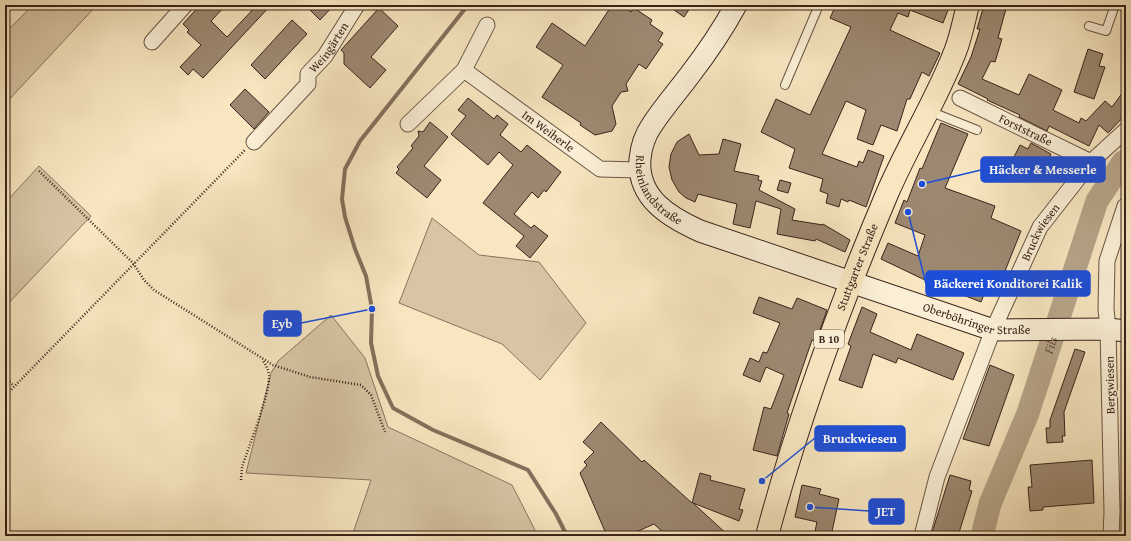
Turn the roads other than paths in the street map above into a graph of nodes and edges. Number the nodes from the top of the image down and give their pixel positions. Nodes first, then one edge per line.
1 (357, 5) edge
2 (736, 5) edge
3 (819, 5) edge
4 (968, 5) edge
5 (1115, 5) edge
6 (182, 6) edge
7 (487, 25) dead end
8 (1089, 26) dead end
9 (152, 42) dead end
10 (464, 70) junction
11 (785, 85) dead end
12 (960, 98) dead end
13 (928, 110) junction
14 (408, 124) dead end
15 (977, 130) dead end
16 (1126, 130) edge
17 (254, 142) road end
18 (1091, 162) junction
19 (639, 170) junction
20 (1125, 206) edge
21 (851, 280) junction
22 (993, 330) junction
23 (1117, 330) edge
24 (1112, 512) junction
25 (1126, 519) edge
26 (767, 536) edge
27 (922, 536) edge
28 (1111, 536) edge

1 - 17 street, Weingärten
2 - 19 main road, Rheinlandstraße
3 - 11 lane
4 - 13 main road, Stuttgarter Straße / B 10
5 - 8 lane
6 - 9 street
7 - 10 street
10 - 14 street
10 - 19 street, Im Weiherle
12 - 18 street, Forststraße
13 - 15 lane
13 - 21 main road, Stuttgarter Straße / B 10
16 - 18 street, Bruckwiesen
18 - 22 street, Bruckwiesen
19 - 21 main road, Rheinlandstraße
20 - 23 street
21 - 22 main road, Oberböhringer Straße
21 - 26 main road, Stuttgarter Straße / B 10
22 - 23 main road, Oberböhringer Straße
22 - 27 street, Bruckwiesen
23 - 24 street, Bergwiesen
24 - 25 street
24 - 28 street, Bergwiesen

